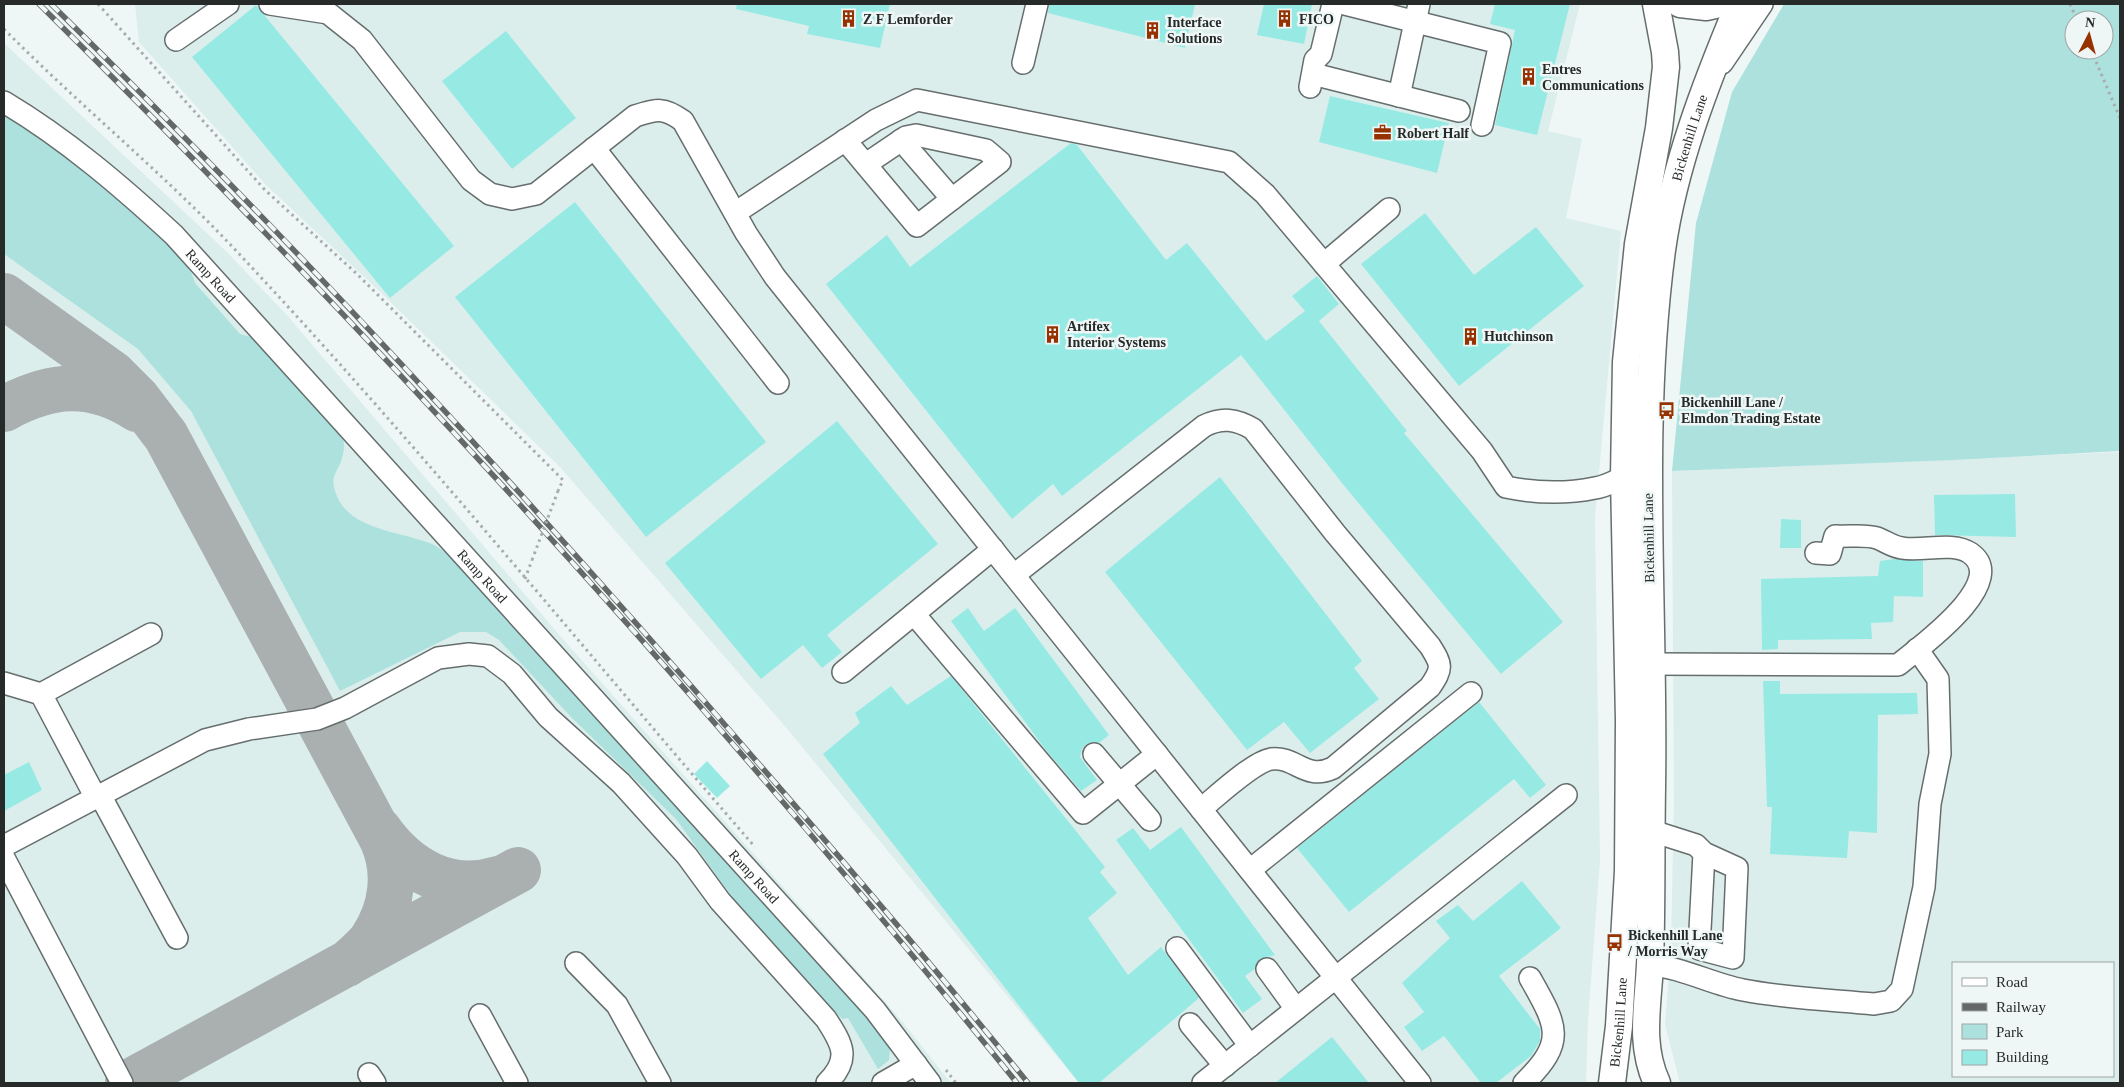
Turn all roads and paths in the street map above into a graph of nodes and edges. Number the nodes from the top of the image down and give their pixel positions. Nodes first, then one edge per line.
1 (98, 4) edge
2 (228, 4) edge
3 (270, 4) edge
4 (1037, 4) edge
5 (1333, 4) edge
6 (1345, 4) edge
7 (1656, 4) edge
8 (1680, 4) edge
9 (1719, 4) edge
10 (1738, 4) edge
11 (1762, 4) edge
12 (1417, 13) edge
13 (4, 29) edge
14 (176, 40) dead end
15 (2095, 60) edge
16 (1023, 63) dead end
17 (1705, 87) junction
18 (1399, 96) junction
19 (4, 102) edge
20 (1459, 111) dead end
21 (2120, 118) edge
22 (1482, 125) dead end
23 (845, 140) junction
24 (902, 140) junction
25 (594, 148) junction
26 (866, 164) junction
27 (952, 199) junction
28 (1389, 209) dead end
29 (735, 213) junction
30 (1324, 264) junction
31 (778, 383) dead end
32 (1624, 477) junction
33 (993, 549) junction
34 (1816, 553) dead end
35 (1014, 575) junction
36 (525, 580) junction
37 (914, 614) junction
38 (151, 634) dead end
39 (1917, 650) junction
40 (1651, 664) junction
41 (844, 672) dead end
42 (4, 683) edge
43 (1472, 693) dead end
44 (41, 694) junction
45 (1094, 754) dead end
46 (1157, 754) junction
47 (1120, 783) junction
48 (1566, 795) dead end
49 (98, 797) junction
50 (1201, 809) junction
51 (1150, 820) dead end
52 (1652, 831) junction
53 (4, 846) edge
54 (760, 852) dead end
55 (1704, 852) dead end
56 (4, 858) edge
57 (1250, 870) junction
58 (177, 938) dead end
59 (1177, 948) dead end
60 (576, 963) dead end
61 (1650, 965) junction
62 (1267, 969) dead end
63 (1336, 977) junction
64 (1530, 978) dead end
65 (1296, 1009) junction
66 (480, 1015) dead end
67 (1190, 1024) dead end
68 (1250, 1046) junction
69 (916, 1064) junction
70 (942, 1065) dead end
71 (1225, 1066) junction
72 (122, 1083) edge
73 (517, 1083) edge
74 (660, 1083) edge
75 (827, 1083) edge
76 (883, 1083) edge
77 (930, 1083) edge
78 (956, 1083) edge
79 (1203, 1083) edge
80 (1420, 1083) edge
81 (1524, 1083) edge
82 (1612, 1083) edge
83 (1657, 1083) edge

1 - 36 path, bridge
2 - 14 lane
3 - 25 lane
4 - 16 lane
5 - 18 lane
6 - 12 lane
7 - 32 main road, Bickenhill Lane
8 - 9 main road
10 - 17 main road, Bickenhill Lane
11 - 17 lane
12 - 18 lane
12 - 22 lane
13 - 36 path
15 - 21 path
17 - 40 main road, Bickenhill Lane
18 - 20 lane
19 - 69 lane, Ramp Road
23 - 26 lane
23 - 29 lane
23 - 30 lane
24 - 26 lane
24 - 27 lane
24 - 27 lane
25 - 29 lane
25 - 31 lane
26 - 27 lane
28 - 30 lane
29 - 33 lane
30 - 32 lane
32 - 82 main road, Bickenhill Lane
33 - 35 lane
33 - 37 lane
34 - 39 lane
35 - 46 lane
35 - 50 lane
36 - 54 path
37 - 41 lane
37 - 47 lane
38 - 44 lane
39 - 40 lane
39 - 61 lane
40 - 52 main road, Bickenhill Lane
42 - 44 lane
43 - 57 lane
44 - 49 lane
45 - 47 lane
46 - 47 lane
46 - 50 lane
47 - 51 lane
48 - 63 lane
49 - 53 lane
49 - 58 lane
49 - 75 lane
50 - 57 lane
52 - 55 lane
52 - 61 main road, Bickenhill Lane
56 - 72 lane
57 - 63 lane
59 - 68 lane
60 - 74 lane
61 - 83 main road, Bickenhill Lane
62 - 65 lane
63 - 65 lane
63 - 80 lane
64 - 81 lane
65 - 68 lane
66 - 73 lane
67 - 71 lane
68 - 71 lane
69 - 76 lane
69 - 77 lane, Ramp Road
70 - 78 path
71 - 79 lane

